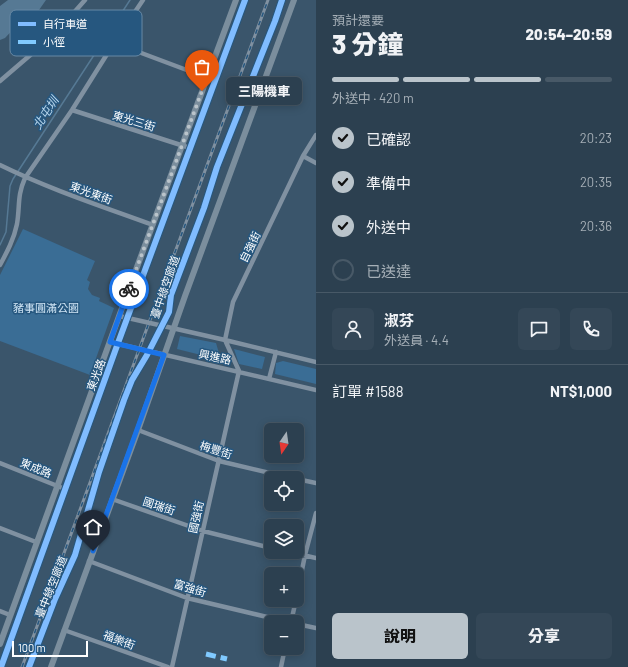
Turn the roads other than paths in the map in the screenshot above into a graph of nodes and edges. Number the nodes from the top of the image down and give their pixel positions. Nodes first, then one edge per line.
1 (85, 0) edge
2 (143, 0) edge
3 (236, 0) edge
4 (246, 0) edge
5 (294, 0) edge
6 (76, 10) edge
7 (136, 10) edge
8 (142, 54) edge
9 (29, 56) edge
10 (106, 56) edge
11 (207, 78) junction
12 (0, 81) edge
13 (216, 81) junction
14 (72, 110) junction
15 (316, 134) edge
16 (183, 145) junction
17 (190, 148) junction
18 (304, 156) junction
19 (316, 163) edge
20 (0, 165) edge
21 (24, 177) junction
22 (153, 225) junction
23 (0, 265) edge
24 (119, 316) junction
25 (127, 318) junction
26 (174, 328) junction
27 (225, 340) junction
28 (110, 342) junction
29 (118, 343) junction
30 (276, 352) junction
31 (164, 355) junction
32 (316, 362) edge
33 (239, 372) junction
34 (269, 379) junction
35 (316, 390) edge
36 (138, 430) junction
37 (219, 461) junction
38 (0, 463) edge
39 (264, 472) edge
40 (304, 480) edge
41 (316, 483) edge
42 (57, 486) junction
43 (65, 489) junction
44 (112, 499) junction
45 (316, 513) edge
46 (0, 528) edge
47 (203, 531) junction
48 (36, 542) junction
49 (264, 546) edge
50 (305, 555) junction
51 (316, 558) edge
52 (89, 561) junction
53 (303, 567) edge
54 (187, 598) junction
55 (0, 611) edge
56 (10, 615) junction
57 (264, 616) edge
58 (304, 625) edge
59 (316, 628) edge
60 (64, 630) junction
61 (0, 644) edge
62 (284, 655) edge
63 (1, 667) edge
64 (51, 667) edge
65 (168, 667) edge
66 (172, 667) edge
67 (281, 667) edge

1 - 6 street
2 - 7 street
3 - 11 street, 東光路
4 - 13 street, 東光路
5 - 26 street
8 - 11 street
9 - 12 street
10 - 14 street
11 - 13 street
11 - 16 street, 東光路
13 - 17 street, 東光路
14 - 16 street, 東光三街
14 - 21 street
15 - 18 street, 自強街
16 - 17 street, 東光三街
16 - 22 street, 東光路
17 - 25 street, 東光路
18 - 19 street
18 - 27 street, 自強街
20 - 21 street, 東光東街
21 - 22 street, 東光東街
21 - 23 street
22 - 24 street, 東光路
24 - 25 street, 興進路
24 - 28 street, 東光路
25 - 26 street, 興進路
25 - 29 street, 東光路
26 - 27 street, 興進路
26 - 31 street
27 - 30 street, 興進路
27 - 33 street
28 - 29 street, 興進路
28 - 42 street, 東光路
29 - 31 street, 興進路
29 - 43 street, 東光路
30 - 32 street, 興進路
30 - 34 street
31 - 33 street, 興進路
31 - 36 street
33 - 34 street, 興進路
33 - 37 street, 國強街
34 - 35 street, 興進路
36 - 37 street, 梅豐街
36 - 44 street
37 - 39 street, 梅豐街
37 - 47 street, 國強街
38 - 42 street, 東成路
40 - 41 street
42 - 43 street, 東成路
42 - 48 street, 東光路
43 - 63 street, 東光路
44 - 47 street, 國瑞街
44 - 52 street
45 - 50 street
46 - 48 street
47 - 49 street, 國瑞街
47 - 54 street, 國強街
48 - 56 street, 東光路
50 - 51 street
50 - 53 street
52 - 54 street, 富強街
52 - 60 street
54 - 57 street, 富強街
54 - 66 street, 國強街
55 - 56 street
56 - 61 street, 東光路
58 - 59 street
60 - 64 street
60 - 65 street, 福樂街
62 - 67 street

